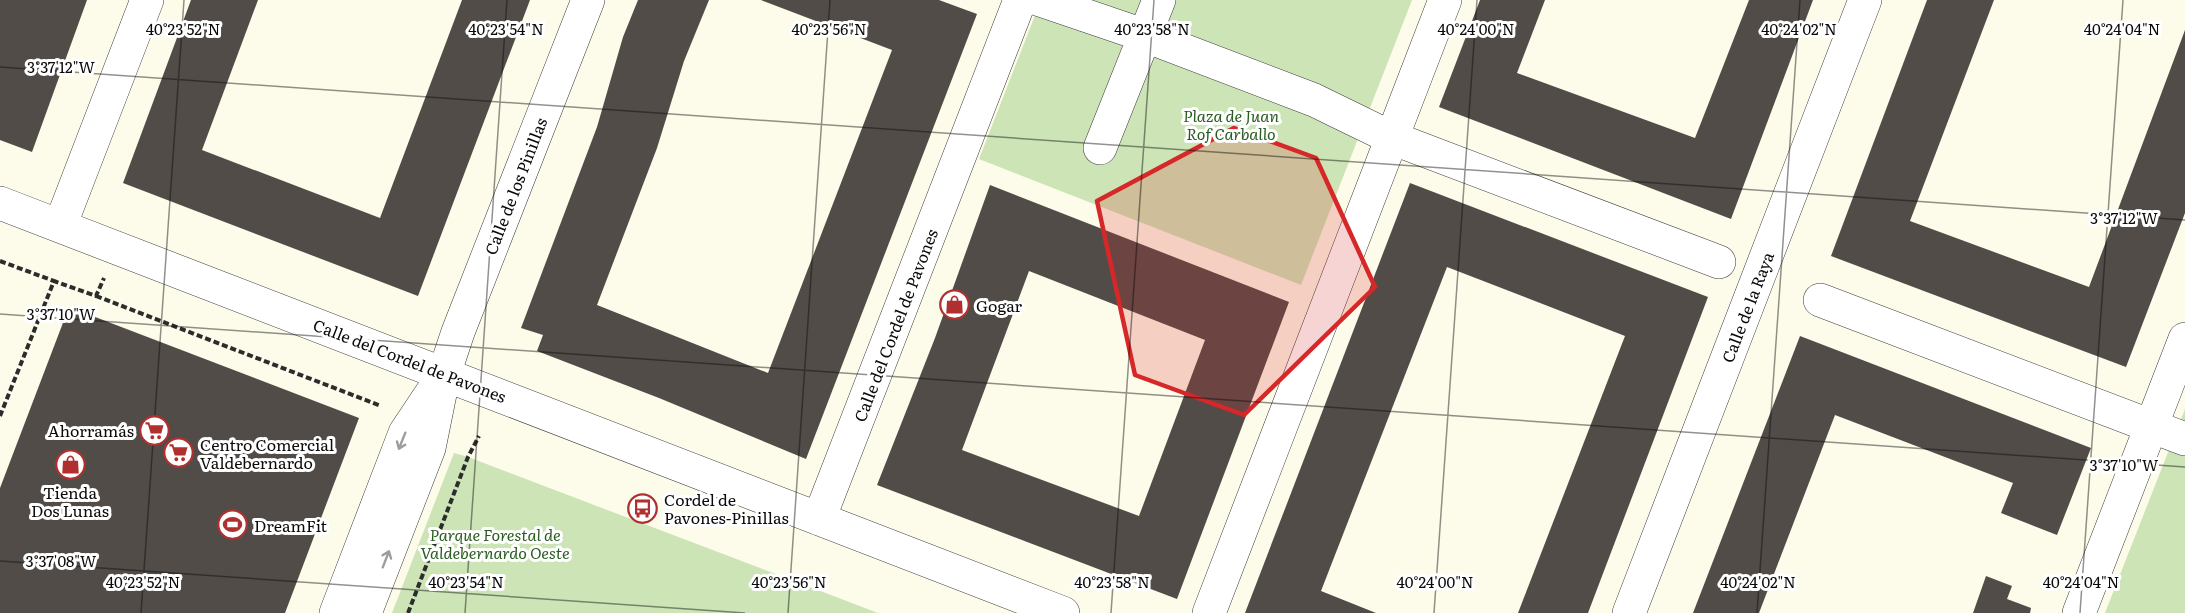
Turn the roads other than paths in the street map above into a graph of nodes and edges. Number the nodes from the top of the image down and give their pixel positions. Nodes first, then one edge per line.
1 (147, 0) edge
2 (588, 0) edge
3 (1020, 0) edge
4 (1040, 0) edge
5 (1159, 0) edge
6 (1445, 0) edge
7 (1865, 0) edge
8 (1146, 36) junction
9 (1392, 138) junction
10 (1100, 148) dead end
11 (0, 203) edge
12 (60, 226) junction
13 (1719, 262) dead end
14 (1820, 300) dead end
15 (2185, 339) edge
16 (444, 374) junction
17 (2152, 425) junction
18 (2185, 439) edge
19 (819, 519) junction
20 (2081, 608) edge
21 (336, 613) edge
22 (365, 613) edge
23 (1063, 613) edge
24 (1209, 613) edge
25 (1629, 613) edge

1 - 12 street
2 - 16 street, Calle de los Pinillas
3 - 19 street, Calle del Cordel de Pavones
4 - 8 street
5 - 8 street
6 - 9 street
7 - 25 street, Calle de la Raya
8 - 9 street
8 - 10 street
9 - 13 street
9 - 24 street
11 - 12 street, Calle del Cordel de Pavones
12 - 16 street, Calle del Cordel de Pavones
14 - 17 street
15 - 17 street
16 - 19 street, Calle del Cordel de Pavones
16 -> 21 street, Calle de los Pinillas
22 -> 16 street, Calle de los Pinillas
17 - 18 street
17 - 20 street
19 - 23 street, Calle del Cordel de Pavones

